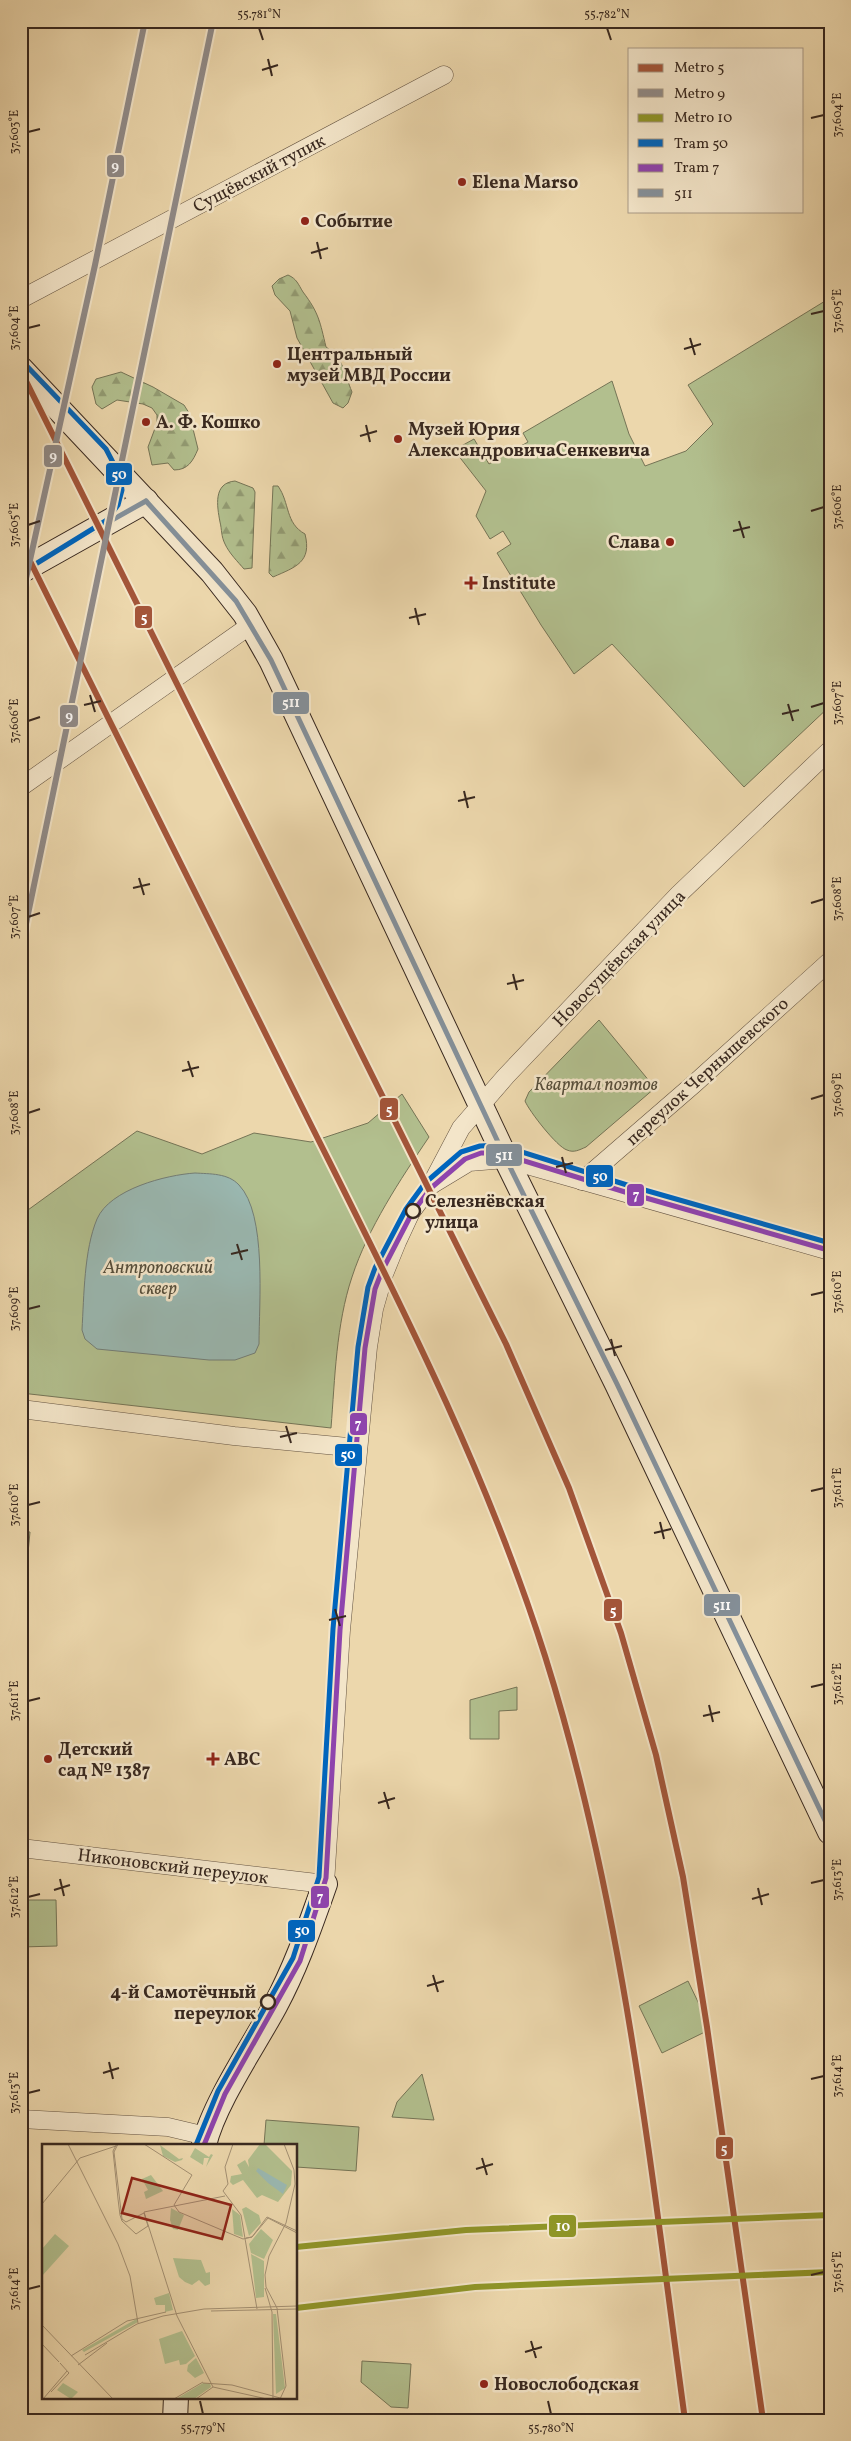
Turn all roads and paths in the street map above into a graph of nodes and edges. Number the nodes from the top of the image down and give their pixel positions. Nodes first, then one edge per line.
1 (444, 75) dead end
2 (21, 299) edge
3 (21, 369) edge
4 (146, 501) junction
5 (21, 571) edge
6 (252, 624) junction
7 (830, 750) edge
8 (21, 787) edge
9 (830, 961) edge
10 (482, 1105) junction
11 (506, 1159) junction
12 (582, 1181) junction
13 (431, 1185) junction
14 (830, 1251) edge
15 (21, 1409) edge
16 (358, 1448) junction
17 (830, 1832) edge
18 (21, 1848) edge
19 (325, 1884) junction
20 (21, 2119) edge
21 (205, 2140) edge
22 (176, 2398) edge
23 (175, 2420) edge

1 - 2 street, Сущёвский тупик
3 - 4 main road
4 - 5 main road
4 - 6 main road
6 - 8 street
6 - 10 main road
7 - 10 street, Новосущёвская улица
9 - 12 street, переулок Чернышевского
10 - 11 main road
10 - 13 street, Новосущёвская улица
11 - 12 street
11 - 13 street
11 - 17 main road
12 - 14 street
13 - 16 street
15 - 16 street
16 - 19 street
18 - 19 street, Никоновский переулок
19 - 21 main road
20 - 21 street
22 - 23 main road

